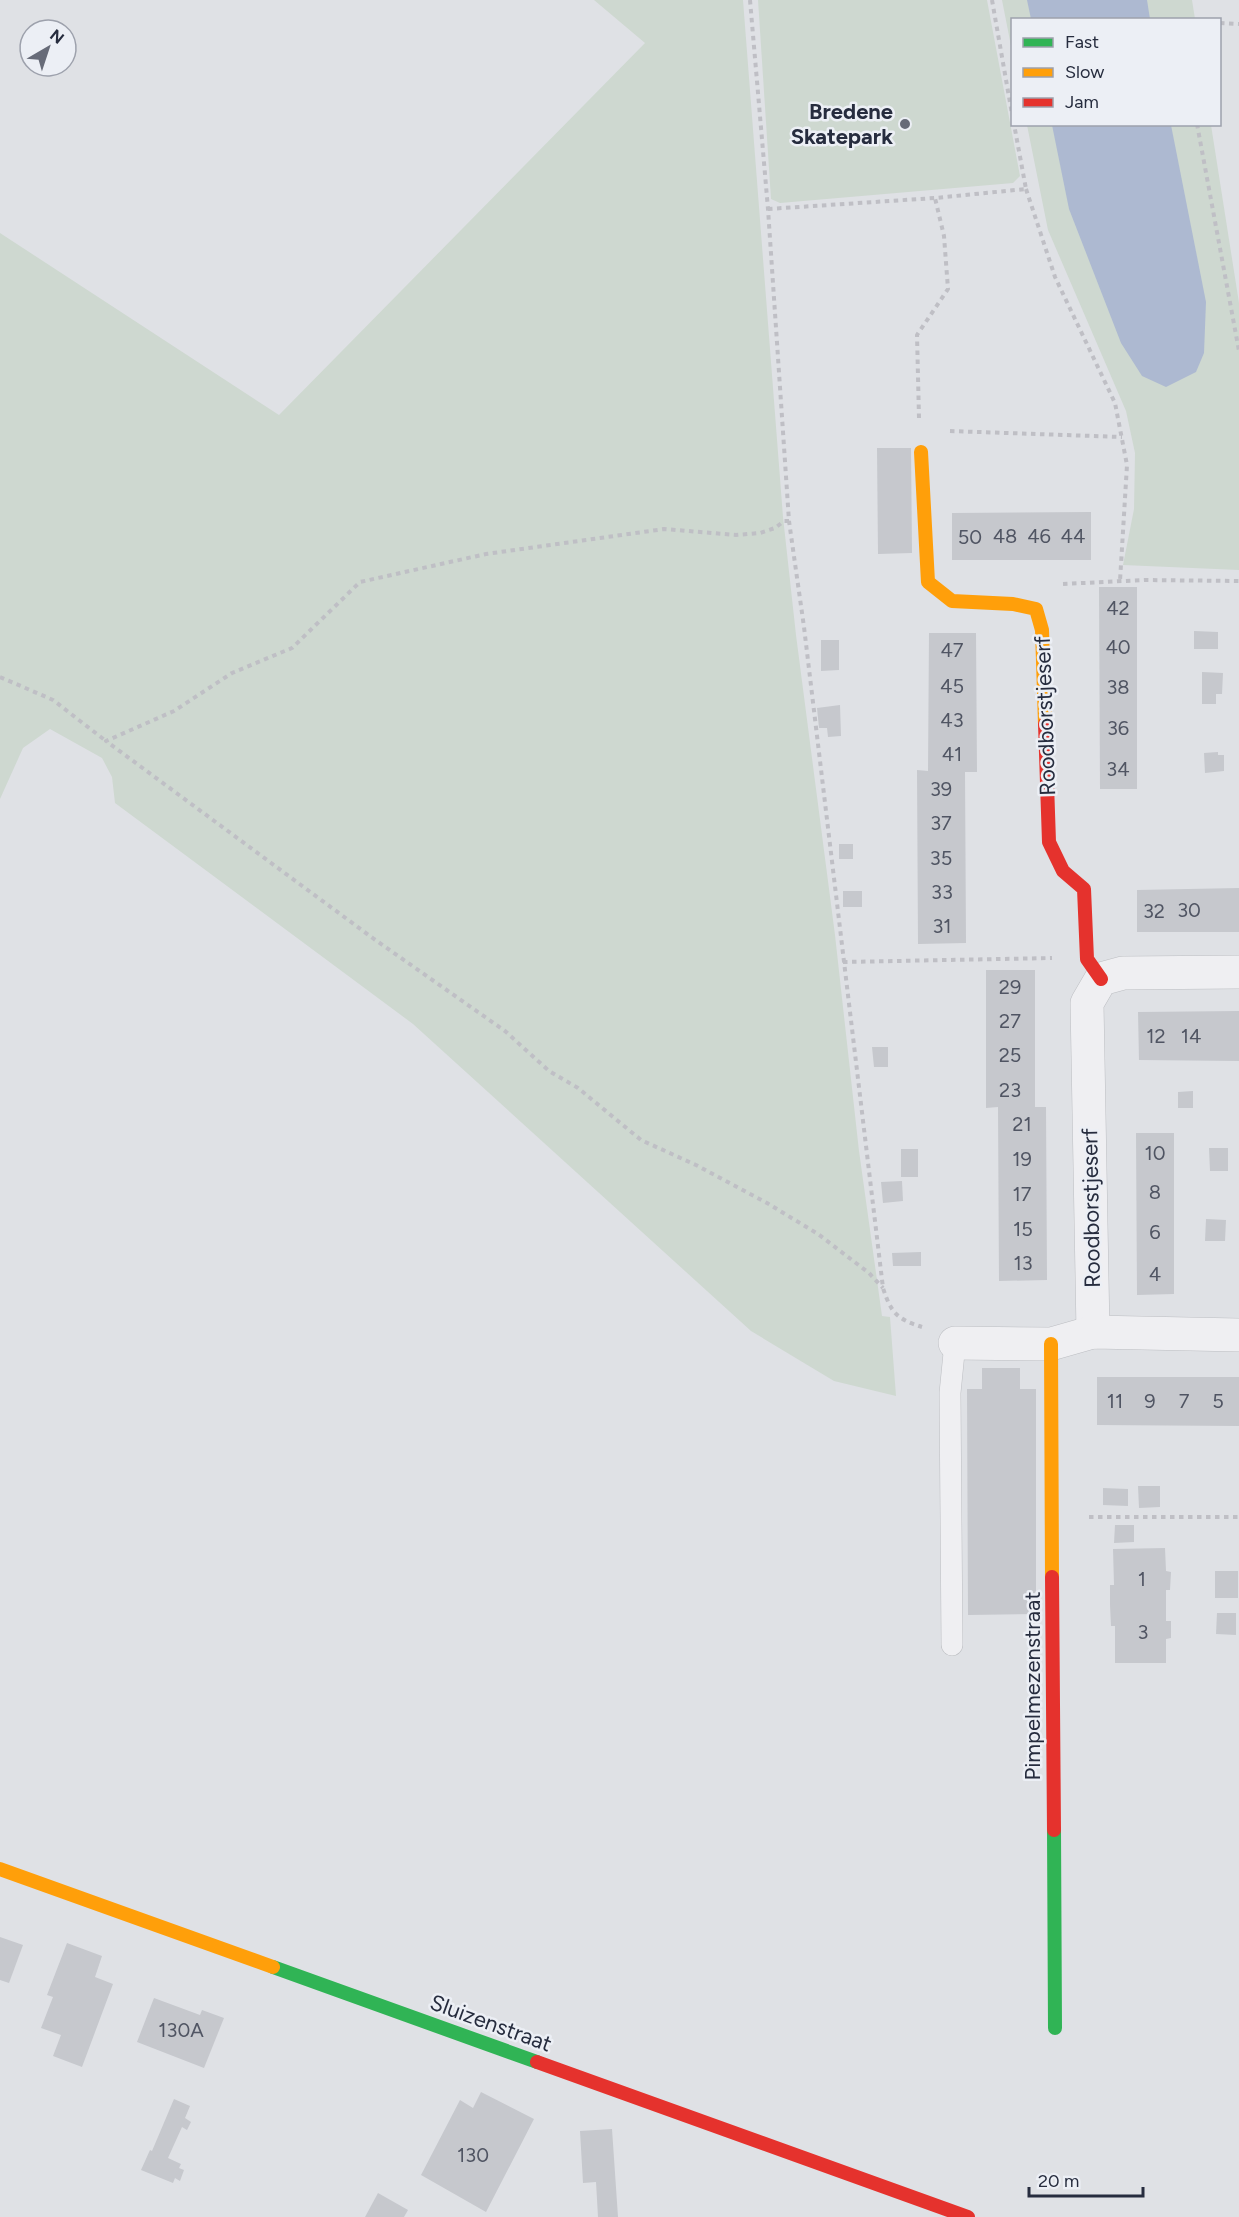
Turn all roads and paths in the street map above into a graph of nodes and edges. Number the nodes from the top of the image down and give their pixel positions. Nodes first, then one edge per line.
1 (750, 0) edge
2 (992, 0) edge
3 (1221, 23) edge
4 (1239, 24) edge
5 (1011, 108) edge
6 (1014, 126) edge
7 (1197, 126) edge
8 (1026, 189) junction
9 (935, 198) junction
10 (768, 209) junction
11 (1239, 351) edge
12 (919, 430) junction
13 (1122, 437) junction
14 (921, 452) joint
15 (789, 521) junction
16 (1120, 581) junction
17 (1239, 581) edge
18 (1036, 609) junction
19 (0, 677) edge
20 (106, 741) junction
21 (843, 962) junction
22 (1094, 969) junction
23 (1239, 972) edge
24 (883, 1288) junction
25 (1093, 1332) junction
26 (1239, 1335) edge
27 (955, 1343) junction
28 (1051, 1344) junction
29 (1052, 1515) junction
30 (1239, 1517) edge
31 (952, 1645) dead end
32 (0, 1869) edge
33 (1055, 2028) dead end
34 (968, 2217) edge

1 - 10 path
2 - 5 path
3 - 4 path
6 - 8 path
7 - 11 path
8 - 9 path
8 - 13 path
9 - 10 path
9 - 12 path
10 - 15 path
12 - 13 path
12 - 14 path
13 - 16 path
14 - 18 street, Roodborstjeserf
15 - 20 path
15 - 21 path
16 - 17 path
16 - 18 path
18 - 22 street, Roodborstjeserf
19 - 20 path
20 - 24 path
21 - 22 path
21 - 24 path
22 - 23 street
22 - 25 street, Roodborstjeserf
24 - 27 path
25 - 26 street
25 - 28 street
27 - 28 street
27 - 31 lane
28 - 29 street, Pimpelmezenstraat
29 - 30 path
29 - 33 street, Pimpelmezenstraat
32 - 34 street, Sluizenstraat

